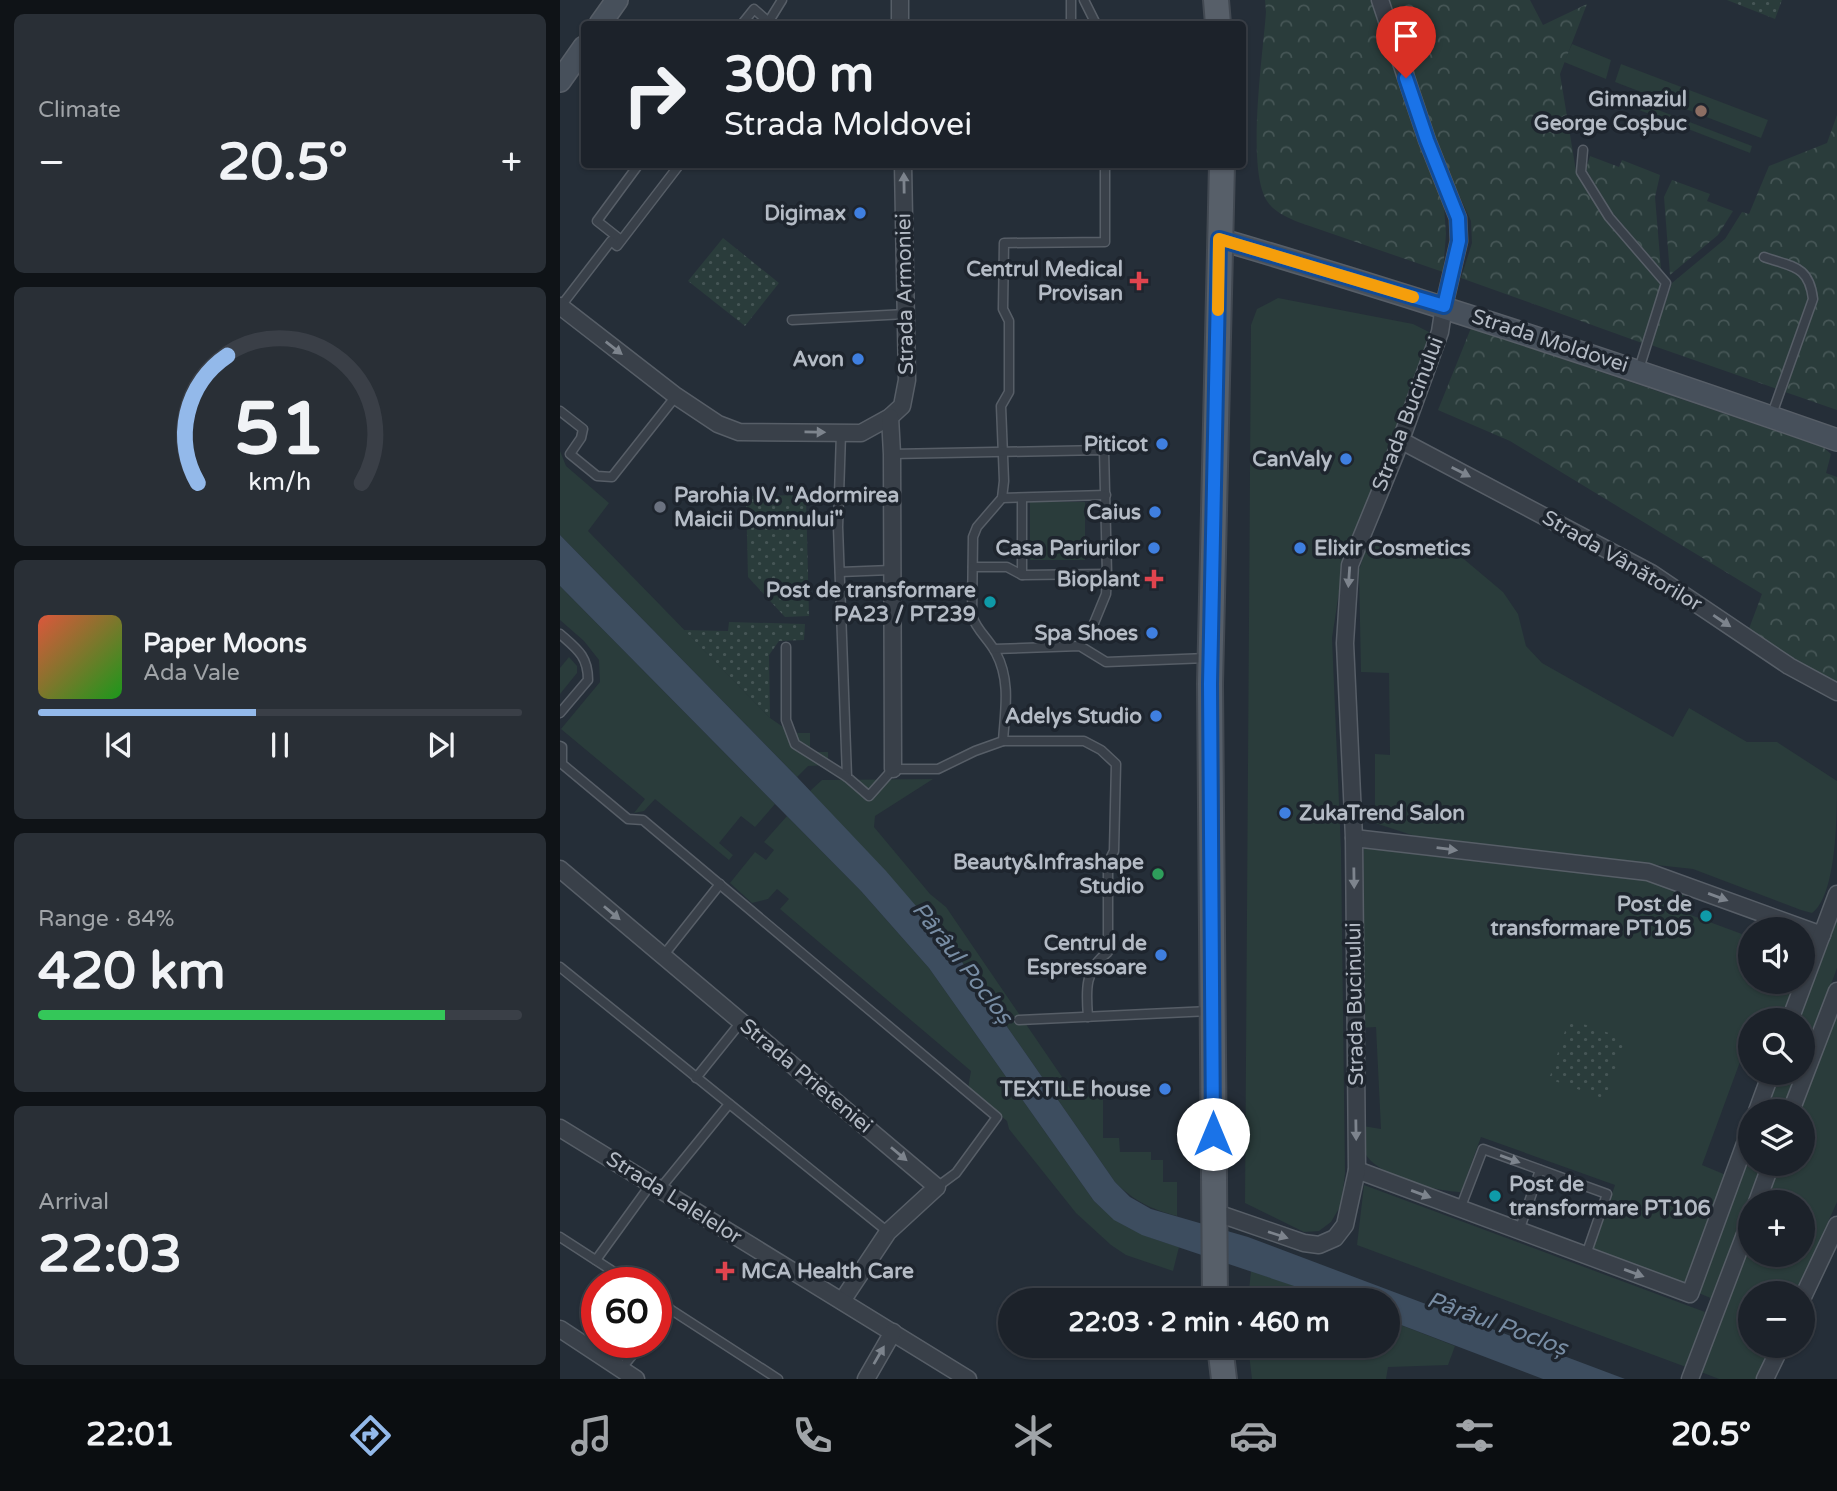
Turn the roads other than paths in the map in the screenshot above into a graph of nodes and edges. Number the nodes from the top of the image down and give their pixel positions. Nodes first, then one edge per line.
1 (617, 0) edge
2 (782, 0) edge
3 (900, 0) edge
4 (1071, 0) edge
5 (1084, 0) edge
6 (1216, 0) edge
7 (1380, 0) edge
8 (602, 21) edge
9 (744, 21) edge
10 (768, 21) edge
11 (771, 21) edge
12 (900, 21) edge
13 (1071, 21) edge
14 (1094, 21) edge
15 (1218, 21) edge
16 (581, 51) edge
17 (560, 82) edge
18 (1583, 150) dead end
19 (636, 168) edge
20 (677, 168) edge
21 (903, 168) edge
22 (1105, 168) edge
23 (1222, 168) edge
24 (1219, 239) junction
25 (621, 240) junction
26 (1764, 257) dead end
27 (560, 306) edge
28 (1444, 306) junction
29 (906, 314) junction
30 (792, 320) dead end
31 (1638, 371) junction
32 (676, 396) junction
33 (560, 411) edge
34 (1771, 416) junction
35 (890, 417) junction
36 (841, 433) junction
37 (1400, 440) junction
38 (1837, 440) edge
39 (1002, 453) junction
40 (892, 454) junction
41 (1106, 495) junction
42 (1002, 498) junction
43 (1022, 498) junction
44 (973, 567) junction
45 (891, 570) junction
46 (839, 572) junction
47 (1107, 574) junction
48 (1022, 575) junction
49 (1092, 628) dead end
50 (560, 634) edge
51 (786, 647) dead end
52 (994, 649) junction
53 (1210, 658) junction
54 (1837, 692) edge
55 (560, 713) edge
56 (1003, 741) junction
57 (560, 746) edge
58 (893, 769) junction
59 (847, 776) junction
60 (1354, 838) junction
61 (560, 869) edge
62 (720, 884) junction
63 (1837, 894) edge
64 (1822, 935) junction
65 (662, 956) junction
66 (560, 967) edge
67 (1837, 991) edge
68 (1795, 1008) edge
69 (1213, 1011) junction
70 (1088, 1017) junction
71 (1019, 1020) dead end
72 (741, 1022) junction
73 (696, 1078) junction
74 (1796, 1099) edge
75 (729, 1104) junction
76 (560, 1128) edge
77 (1738, 1163) edge
78 (1357, 1170) junction
79 (1540, 1170) junction
80 (655, 1187) junction
81 (937, 1187) junction
82 (1460, 1209) junction
83 (1214, 1212) junction
84 (1837, 1225) edge
85 (888, 1231) junction
86 (1519, 1231) junction
87 (560, 1237) edge
88 (1738, 1253) edge
89 (1586, 1255) junction
90 (596, 1260) junction
91 (607, 1267) edge
92 (1811, 1281) edge
93 (1215, 1288) edge
94 (842, 1301) junction
95 (672, 1310) edge
96 (560, 1329) edge
97 (893, 1332) junction
98 (630, 1358) edge
99 (1221, 1358) edge
100 (1775, 1358) edge
101 (621, 1369) junction
102 (636, 1379) edge
103 (778, 1379) edge
104 (866, 1379) edge
105 (968, 1379) edge
106 (1224, 1379) edge
107 (1690, 1379) edge
108 (1765, 1379) edge

1 - 8 street
2 - 11 lane
3 - 12 street
4 - 13 lane
5 - 14 lane
6 - 15 main road
7 - 28 street, Strada Bucinului
9 - 10 lane
16 - 17 street
18 - 31 lane
19 - 25 lane
20 - 25 lane
29 -> 21 street, Strada Armoniei
22 - 39 lane
23 - 24 main road
24 - 28 street, Strada Moldovei
24 - 53 main road
25 - 27 lane
26 - 34 lane
27 -> 32 street
28 - 31 street, Strada Moldovei
28 - 37 street, Strada Bucinului
29 - 30 lane
29 - 35 street, Strada Armoniei
31 - 34 street, Strada Moldovei
32 - 33 lane
32 -> 36 street
34 - 38 street, Strada Moldovei
35 - 36 street
35 - 40 street
36 - 46 lane
37 -> 54 street, Strada Vânătorilor
37 -> 60 street, Strada Bucinului
39 - 40 lane
39 - 41 lane
39 - 42 lane
40 - 45 street
41 - 43 lane
41 - 47 lane
42 - 43 lane
42 - 44 lane
43 - 48 lane
44 - 48 lane
44 - 52 lane
45 - 46 lane
45 - 58 street
46 - 59 lane
47 - 48 lane
47 - 49 lane
50 - 55 lane
51 - 59 lane
52 - 53 lane
52 - 56 lane
53 - 69 main road
56 - 58 lane
56 - 70 lane
57 - 62 lane
58 - 59 lane
60 -> 64 street
60 -> 78 street, Strada Bucinului
61 -> 65 street, Strada Prieteniei
62 - 65 lane
62 - 81 lane
63 - 64 street
64 - 68 street
65 - 72 street, Strada Prieteniei
66 - 73 lane
67 - 74 street
69 - 70 lane
69 - 83 main road
70 - 71 lane
72 - 73 lane
72 -> 81 street, Strada Prieteniei
73 - 75 lane
75 - 80 lane
75 - 85 lane
76 - 80 street, Strada Lalelelor
89 -> 77 street
78 -> 82 street
83 -> 78 street, Strada Bucinului
82 -> 79 lane
79 - 86 lane
79 - 89 lane
80 - 90 lane
80 - 94 street, Strada Lalelelor
81 - 85 street
82 - 86 street
83 - 93 main road
84 - 92 street
85 - 94 street
86 - 89 street
87 - 90 lane
88 - 107 street
90 - 91 lane
94 - 97 street, Strada Lalelelor
95 - 103 lane
96 - 101 street
104 -> 97 street
97 - 105 street, Strada Lalelelor
98 - 101 lane
99 - 106 main road
100 - 108 street
101 - 102 street

